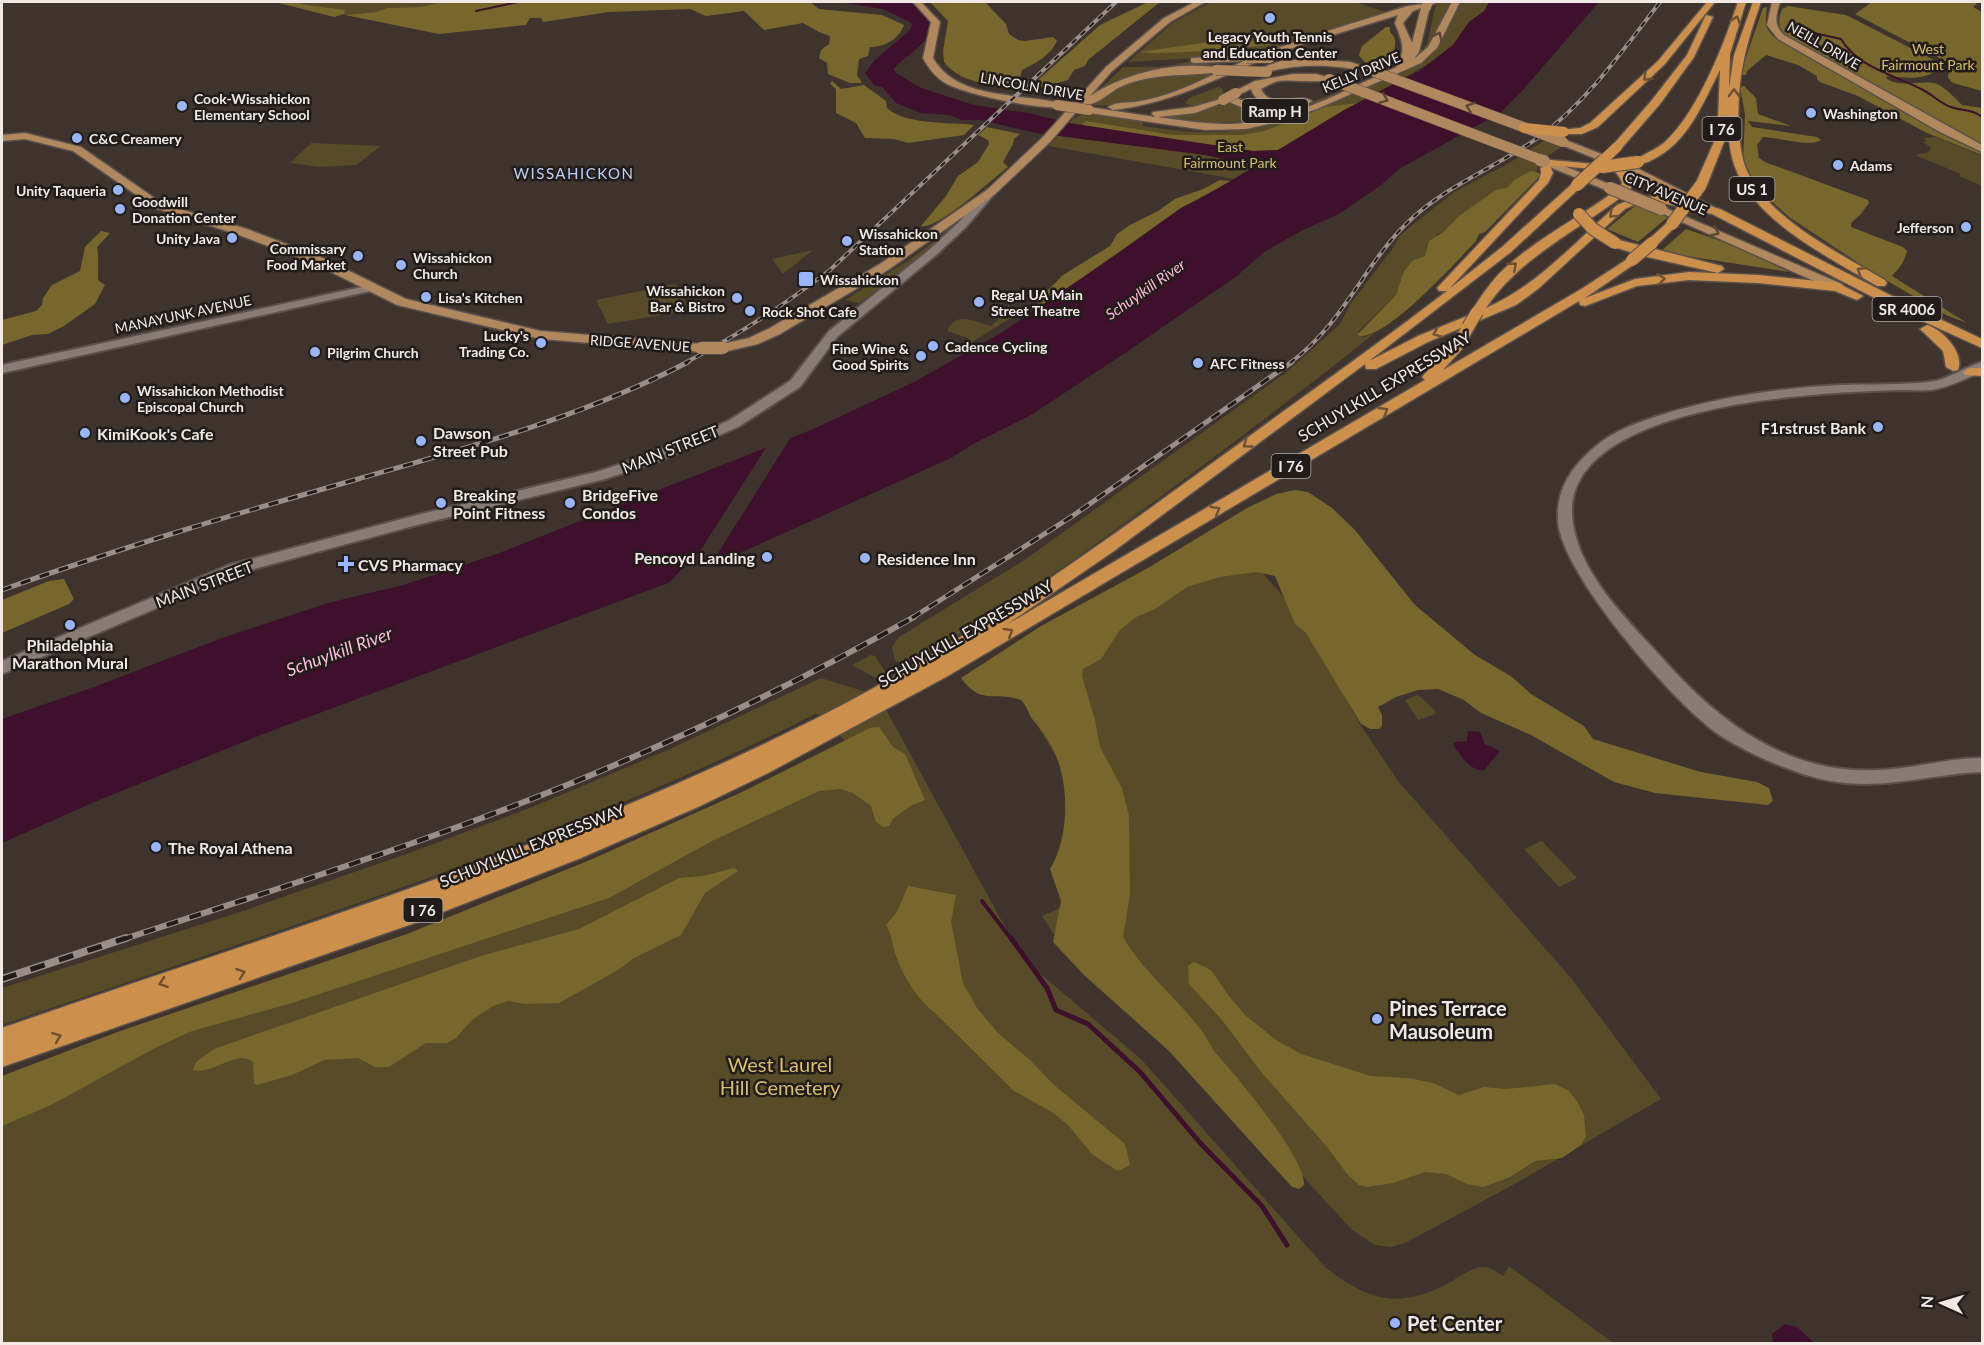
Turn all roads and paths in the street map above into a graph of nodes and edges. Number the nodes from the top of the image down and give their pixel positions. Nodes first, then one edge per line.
1 (917, 2) edge
2 (925, 2) edge
3 (1201, 2) edge
4 (1456, 2) edge
5 (1711, 2) edge
6 (1716, 2) edge
7 (1742, 2) edge
8 (1757, 2) edge
9 (1776, 2) edge
10 (1430, 3) edge
11 (1413, 5) edge
12 (1717, 16) dead end
13 (1725, 54) junction
14 (1691, 55) junction
15 (1265, 58) junction
16 (929, 62) junction
17 (1413, 64) junction
18 (1114, 65) junction
19 (1138, 65) junction
20 (1394, 68) junction
21 (1367, 69) junction
22 (1270, 76) junction
23 (1230, 91) junction
24 (1058, 103) junction
25 (1321, 103) junction
26 (1097, 109) junction
27 (1067, 117) junction
28 (1286, 117) junction
29 (1563, 137) junction
30 (2, 138) edge
31 (1983, 149) edge
32 (1602, 163) junction
33 (1564, 166) junction
34 (1545, 167) junction
35 (1573, 189) junction
36 (991, 192) junction
37 (1716, 211) junction
38 (1758, 279) junction
39 (1838, 286) junction
40 (371, 288) junction
41 (1531, 324) junction
42 (1927, 329) junction
43 (1953, 329) junction
44 (1983, 335) edge
45 (1388, 341) junction
46 (1981, 360) edge
47 (1953, 367) junction
48 (2, 369) edge
49 (1906, 386) junction
50 (1416, 392) junction
51 (1294, 410) junction
52 (2, 668) edge
53 (936, 668) junction
54 (827, 728) junction
55 (1983, 765) edge
56 (2, 1039) edge
57 (2, 1056) edge

1 - 16 main road
2 - 24 main road, LINCOLN DRIVE
3 - 18 main road, RIDGE AVENUE
17 -> 4 main road, KELLY DRIVE
5 -> 29 highway
6 - 14 highway, SCHUYLKILL EXPRESSWAY / I 76
13 -> 7 highway, SCHUYLKILL EXPRESSWAY / I 76
43 -> 8 highway, US 1
9 - 31 main road, NEILL DRIVE
10 - 11 main road
10 - 17 main road
10 - 20 main road
11 - 15 main road
11 - 20 main road
12 - 14 highway
13 - 32 highway, bridge
13 - 41 highway, SCHUYLKILL EXPRESSWAY / I 76, bridge
14 - 35 highway, SCHUYLKILL EXPRESSWAY / I 76, bridge
15 - 19 main road, bridge
15 - 19 main road
15 - 21 main road
15 - 26 main road
16 - 24 main road, LINCOLN DRIVE
16 - 27 main road
17 - 25 main road, KELLY DRIVE
18 - 19 main road
18 - 27 main road, RIDGE AVENUE
20 - 22 main road
21 - 23 main road
29 -> 21 main road, CITY AVENUE, bridge
22 - 23 main road
22 - 27 main road, bridge
22 -> 34 main road, CITY AVENUE, bridge
23 - 25 main road, Ramp H
23 - 26 main road
23 - 26 main road
24 - 26 main road, LINCOLN DRIVE, bridge
25 - 28 main road, KELLY DRIVE
26 - 28 main road, KELLY DRIVE
27 - 28 main road
27 - 36 main road, RIDGE AVENUE
29 - 32 main road, CITY AVENUE
30 - 40 main road, RIDGE AVENUE
32 - 33 highway
32 - 37 main road, CITY AVENUE
50 -> 32 highway, bridge
33 - 34 main road, CITY AVENUE
33 -> 39 main road, CITY AVENUE, bridge
34 - 45 highway
35 - 38 highway, bridge
35 - 45 highway, SCHUYLKILL EXPRESSWAY / I 76
36 - 40 main road, RIDGE AVENUE, bridge
36 - 52 street, MAIN STREET
37 - 43 highway, CITY AVENUE / SR 4006
37 -> 51 highway
38 - 39 highway
41 -> 38 highway
39 - 42 highway, CITY AVENUE
40 - 48 street, MANAYUNK AVENUE
41 - 50 highway, SCHUYLKILL EXPRESSWAY / I 76
42 - 46 highway, CITY AVENUE
42 - 47 highway
43 - 44 highway
43 - 46 highway, CITY AVENUE / US 1
45 - 51 highway, SCHUYLKILL EXPRESSWAY / I 76
46 - 47 street
46 - 49 street
47 - 49 street
49 - 55 street
53 -> 50 highway, SCHUYLKILL EXPRESSWAY / I 76
51 -> 53 highway, SCHUYLKILL EXPRESSWAY / I 76
53 - 54 highway, SCHUYLKILL EXPRESSWAY / I 76
54 -> 56 highway, SCHUYLKILL EXPRESSWAY / I 76
57 -> 54 highway, SCHUYLKILL EXPRESSWAY / I 76

